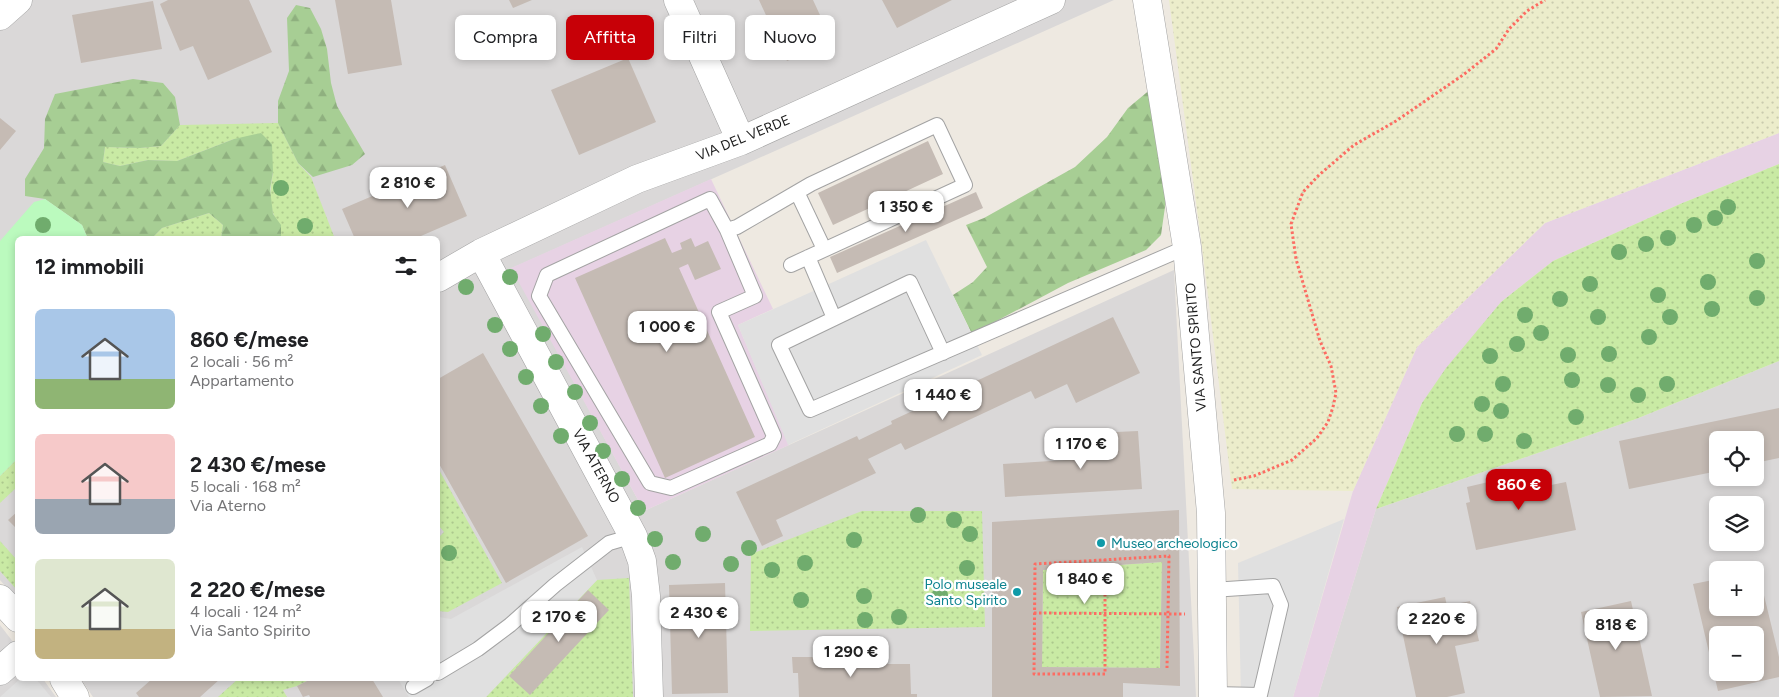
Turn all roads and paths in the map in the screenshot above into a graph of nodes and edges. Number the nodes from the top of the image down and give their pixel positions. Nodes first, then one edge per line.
1 (18, 0) edge
2 (678, 0) edge
3 (1051, 0) edge
4 (1147, 0) edge
5 (1545, 0) edge
6 (0, 16) edge
7 (741, 141) junction
8 (798, 192) junction
9 (727, 230) junction
10 (1187, 247) junction
11 (824, 250) junction
12 (481, 253) junction
13 (808, 257) junction
14 (791, 265) dead end
15 (440, 277) edge
16 (834, 318) junction
17 (943, 353) junction
18 (1209, 484) junction
19 (633, 536) junction
20 (1105, 559) junction
21 (1212, 590) junction
22 (0, 599) edge
23 (1034, 613) junction
24 (1105, 614) junction
25 (1168, 614) junction
26 (1180, 614) dead end
27 (15, 615) edge
28 (15, 658) edge
29 (1167, 668) dead end
30 (0, 670) edge
31 (440, 672) edge
32 (65, 681) edge
33 (424, 681) edge
34 (413, 687) dead end
35 (1213, 695) edge
36 (76, 697) edge
37 (649, 697) edge

1 - 6 street
2 - 7 street
3 - 7 street, VIA DEL VERDE
4 - 10 street, VIA SANTO SPIRITO
5 - 18 path
7 - 12 street, VIA DEL VERDE
8 - 9 lane
8 - 11 lane
8 - 11 lane
9 - 9 lane
10 - 17 lane
10 - 18 street, VIA SANTO SPIRITO
11 - 13 lane
12 - 15 street, VIA DEL VERDE
12 - 19 street, VIA ATERNO
13 - 14 lane
13 - 16 lane
16 - 17 lane
16 - 17 lane
18 - 21 street, VIA SANTO SPIRITO
19 - 31 lane
19 - 37 street, VIA ATERNO
20 - 23 path
20 - 24 path
20 - 25 path
21 - 35 street, VIA SANTO SPIRITO
21 - 35 lane
22 - 27 street
23 - 24 path
23 - 24 path
24 - 25 path
25 - 26 path
25 - 29 path
28 - 30 street
32 - 36 street
33 - 34 lane

